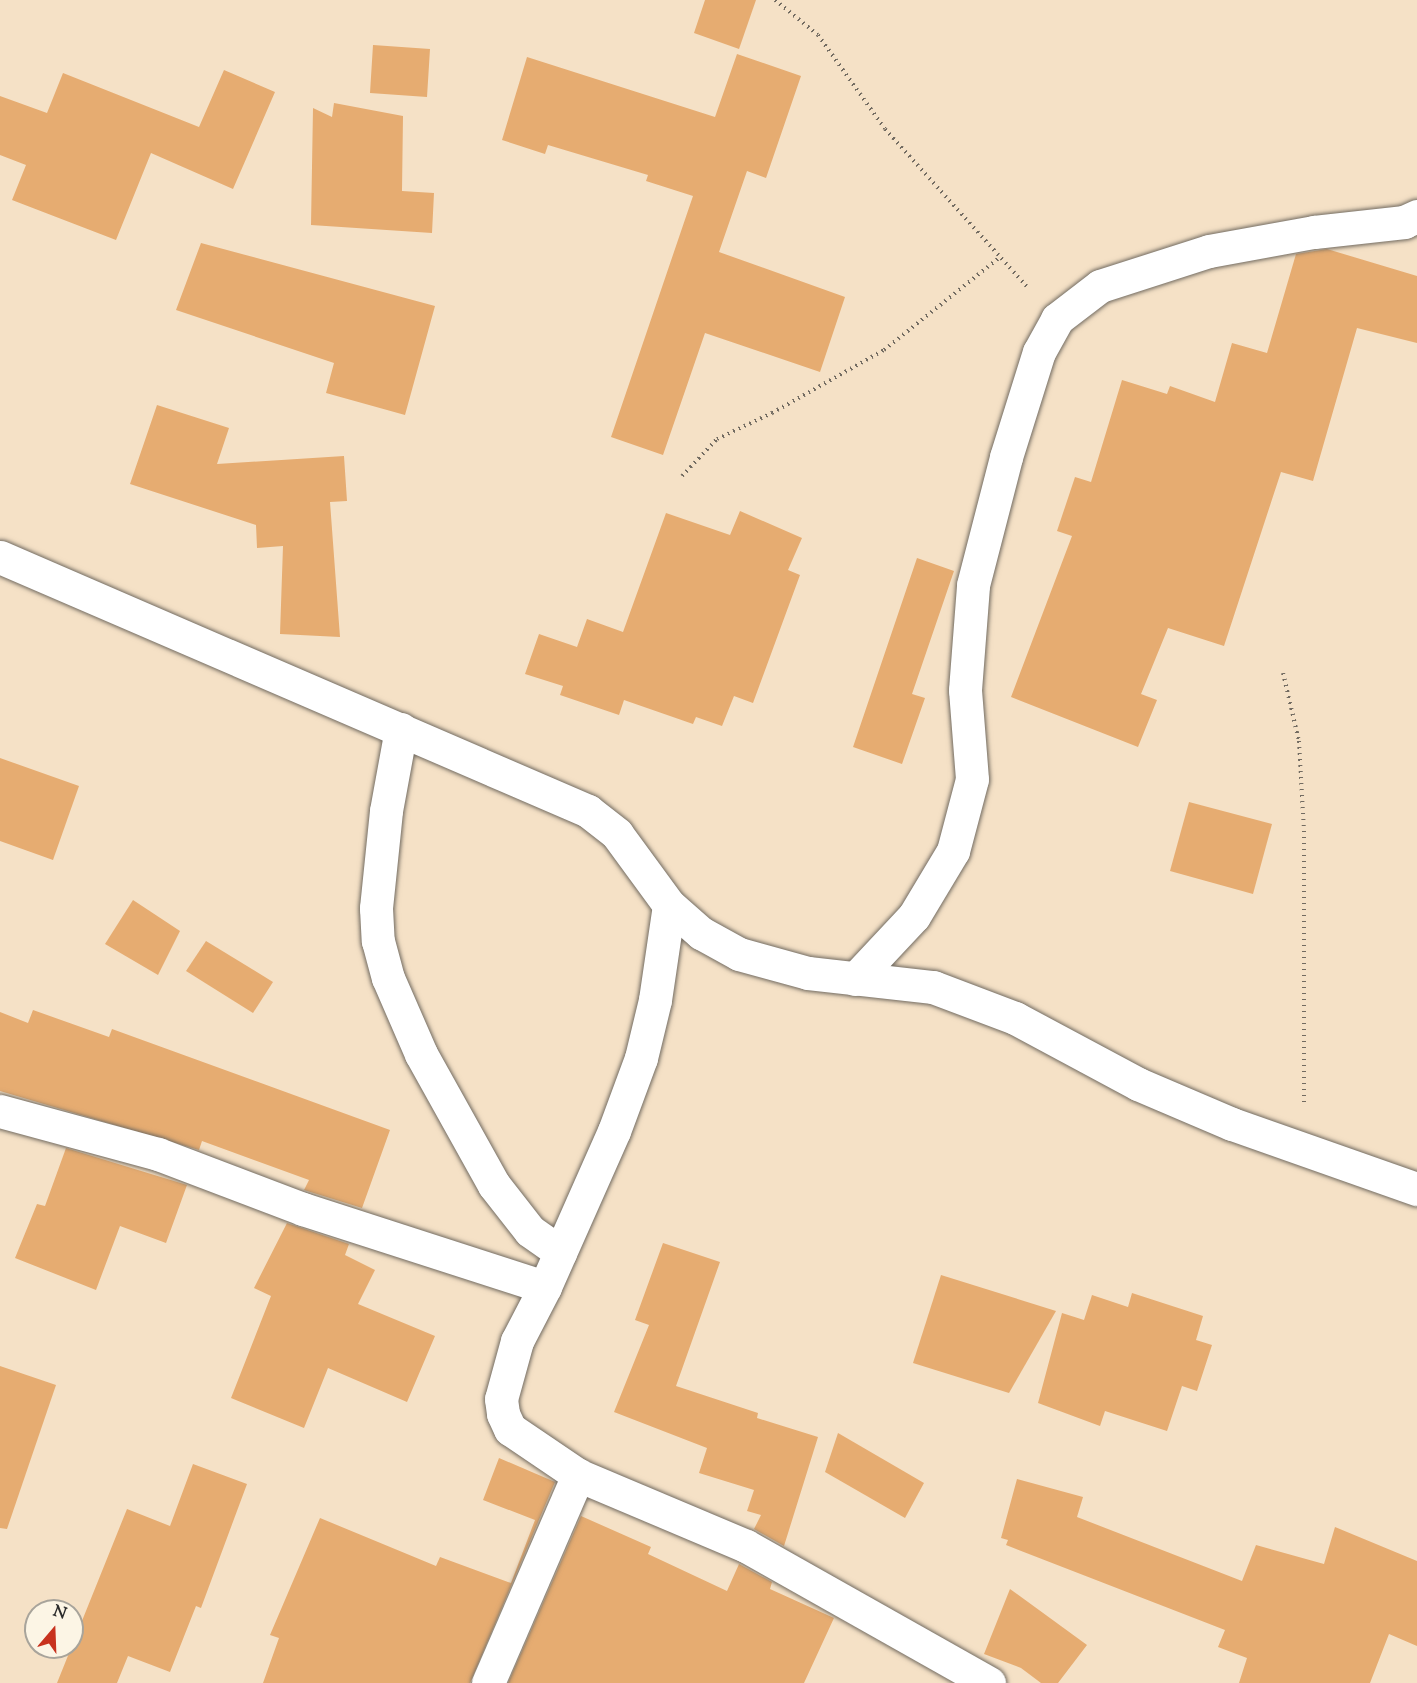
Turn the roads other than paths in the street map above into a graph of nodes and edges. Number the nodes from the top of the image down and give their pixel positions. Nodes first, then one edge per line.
1 (1413, 221) edge
2 (0, 557) edge
3 (401, 729) junction
4 (669, 905) junction
5 (855, 979) junction
6 (0, 1111) edge
7 (1417, 1189) edge
8 (560, 1252) junction
9 (545, 1287) junction
10 (578, 1475) junction
11 (488, 1683) edge
12 (989, 1683) edge

1 - 5 street
2 - 3 street
3 - 4 street
3 - 8 street
4 - 5 street
4 - 8 street
5 - 7 street
6 - 9 street
8 - 9 street
9 - 10 street
10 - 11 street
10 - 12 street

